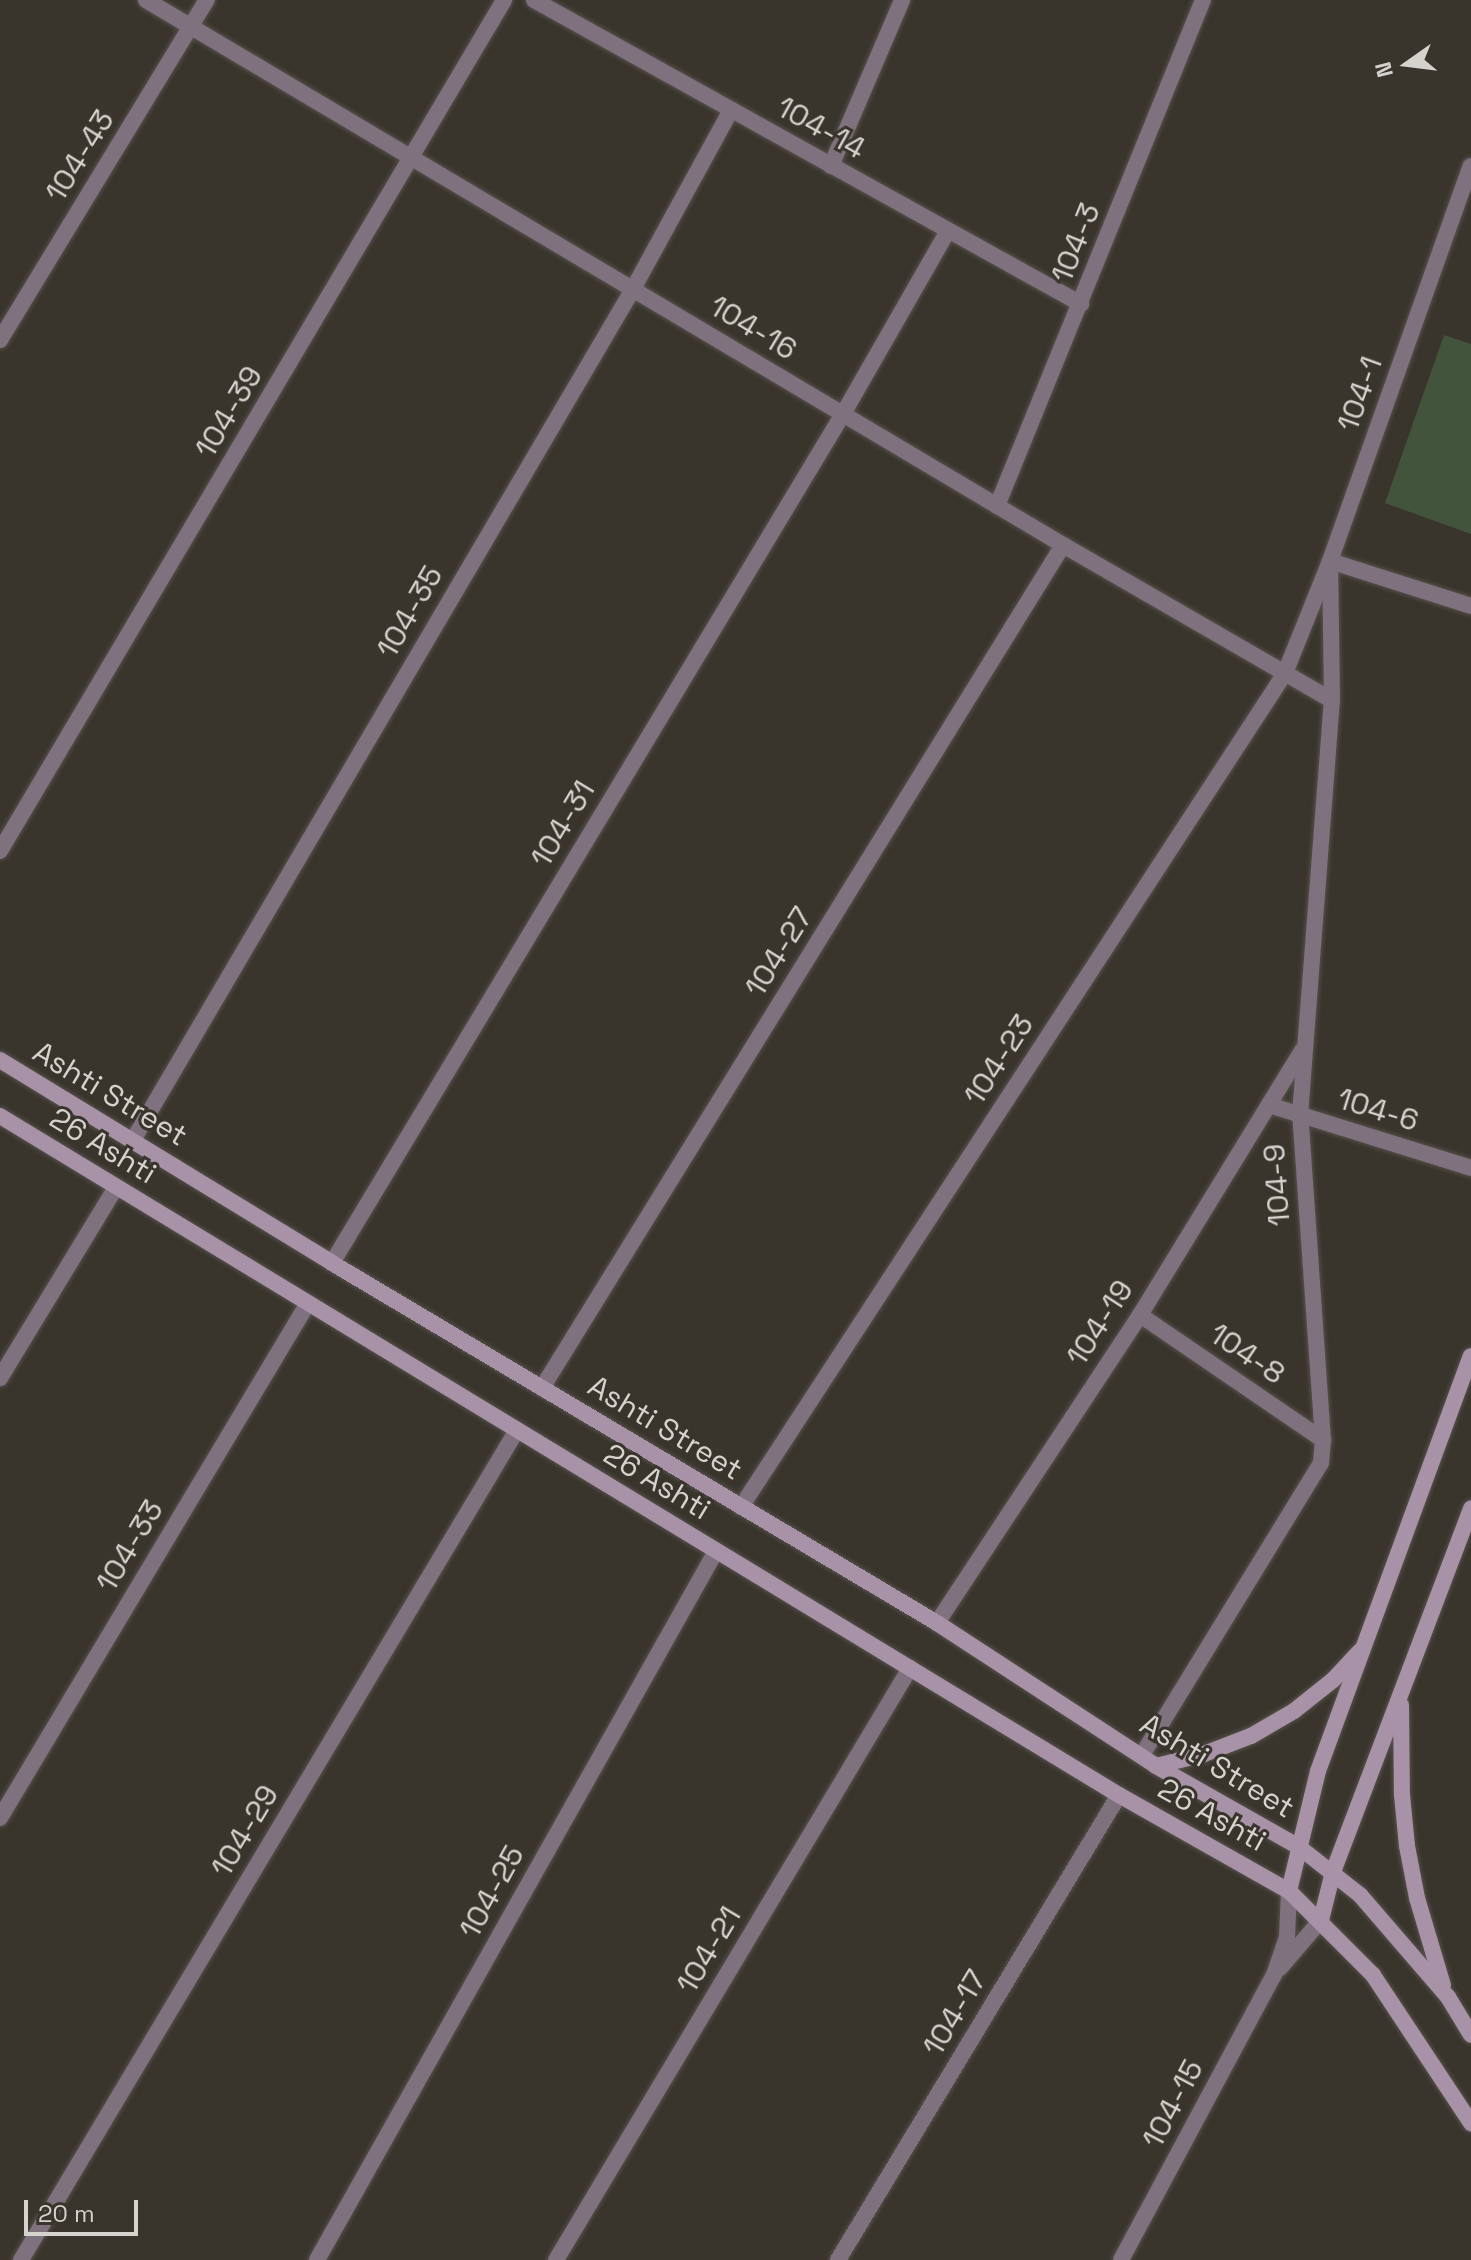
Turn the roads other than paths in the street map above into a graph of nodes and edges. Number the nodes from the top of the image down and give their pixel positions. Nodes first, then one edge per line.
1 (146, 0) edge
2 (207, 0) edge
3 (504, 0) edge
4 (534, 0) edge
5 (902, 0) edge
6 (1203, 0) edge
7 (192, 27) junction
8 (731, 110) junction
9 (412, 158) junction
10 (831, 166) junction
11 (1471, 166) edge
12 (948, 231) junction
13 (633, 289) junction
14 (1081, 304) junction
15 (0, 340) edge
16 (843, 414) junction
17 (997, 506) junction
18 (1063, 545) junction
19 (1330, 561) junction
20 (1471, 606) edge
21 (1298, 640) joint
22 (1285, 673) junction
23 (1332, 700) junction
24 (0, 851) edge
25 (1303, 1049) junction
26 (0, 1060) edge
27 (1269, 1105) junction
28 (1300, 1115) junction
29 (0, 1116) edge
30 (133, 1140) junction
31 (1471, 1168) edge
32 (116, 1187) junction
33 (332, 1263) junction
34 (308, 1303) junction
35 (1140, 1315) junction
36 (1471, 1356) edge
37 (0, 1378) edge
38 (542, 1388) junction
39 (517, 1430) junction
40 (1323, 1440) junction
41 (741, 1507) junction
42 (1471, 1508) edge
43 (716, 1551) junction
44 (937, 1623) junction
45 (1367, 1644) junction
46 (910, 1668) junction
47 (1402, 1690) junction
48 (1142, 1755) junction
49 (1156, 1766) junction
50 (1119, 1795) junction
51 (0, 1818) edge
52 (1299, 1847) junction
53 (1333, 1872) junction
54 (1289, 1891) junction
55 (1321, 1920) junction
56 (1274, 1975) junction
57 (1448, 1997) junction
58 (1471, 2035) edge
59 (1471, 2123) edge
60 (21, 2260) edge
61 (317, 2260) edge
62 (556, 2260) edge
63 (838, 2260) edge
64 (1121, 2260) edge

1 - 7 street, 104-16
2 - 7 street, 104-43
3 - 9 street, 104-39
4 - 8 street, 104-14
5 - 10 street
6 - 14 street, 104-3
7 - 9 street, 104-16
7 - 15 street, 104-43
8 - 10 street, 104-14
8 - 13 street, 104-35
9 - 13 street, 104-16
9 - 24 street, 104-39
10 - 12 street, 104-14
11 - 19 street, 104-1
12 - 14 street, 104-14
12 - 16 street, 104-31
13 - 16 street, 104-16
13 - 30 street, 104-35
14 - 17 street, 104-3
16 - 17 street, 104-16
16 - 33 street, 104-31
17 - 18 street, 104-16
18 - 22 street, 104-16
18 - 38 street, 104-27
19 - 20 street
19 - 21 street, 104-1
19 - 23 street, 104-9
21 - 22 street, 104-23
22 - 23 street, 104-16
22 - 41 street, 104-23
23 - 25 street, 104-9
25 - 27 street, 104-19
25 - 28 street, 104-9
26 - 30 main road, Ashti Street
27 - 28 street, 104-6
27 - 35 street, 104-19
28 - 31 street, 104-6
28 - 40 street, 104-9
29 - 32 main road, 26 Ashti
30 - 33 main road, Ashti Street
32 - 34 main road, 26 Ashti
32 - 37 street
33 - 38 main road, Ashti Street
34 - 39 main road, 26 Ashti
34 - 51 street, 104-33
35 - 40 street, 104-8
35 - 44 street, 104-19
36 - 45 main road
38 - 41 main road, Ashti Street
39 - 43 main road, 26 Ashti
39 - 60 street, 104-29
40 - 48 street, 104-9
41 - 44 main road, Ashti Street
42 - 47 main road
43 - 46 main road, 26 Ashti
43 - 61 street, 104-25
44 - 48 main road, Ashti Street
45 - 49 main road
45 - 52 main road
46 - 50 main road, 26 Ashti
46 - 62 street, 104-21
47 - 53 main road
47 - 57 main road
48 - 49 main road, Ashti Street
49 - 52 main road, Ashti Street
50 - 54 main road, 26 Ashti
50 - 63 street, 104-17
52 - 53 main road, Ashti Street
52 - 54 main road
53 - 55 main road
53 - 57 main road, Ashti Street
54 - 55 main road, 26 Ashti
54 - 56 street, 104-15
55 - 56 street, 104-15
55 - 59 main road, 26 Ashti
56 - 64 street, 104-15
57 - 58 main road

